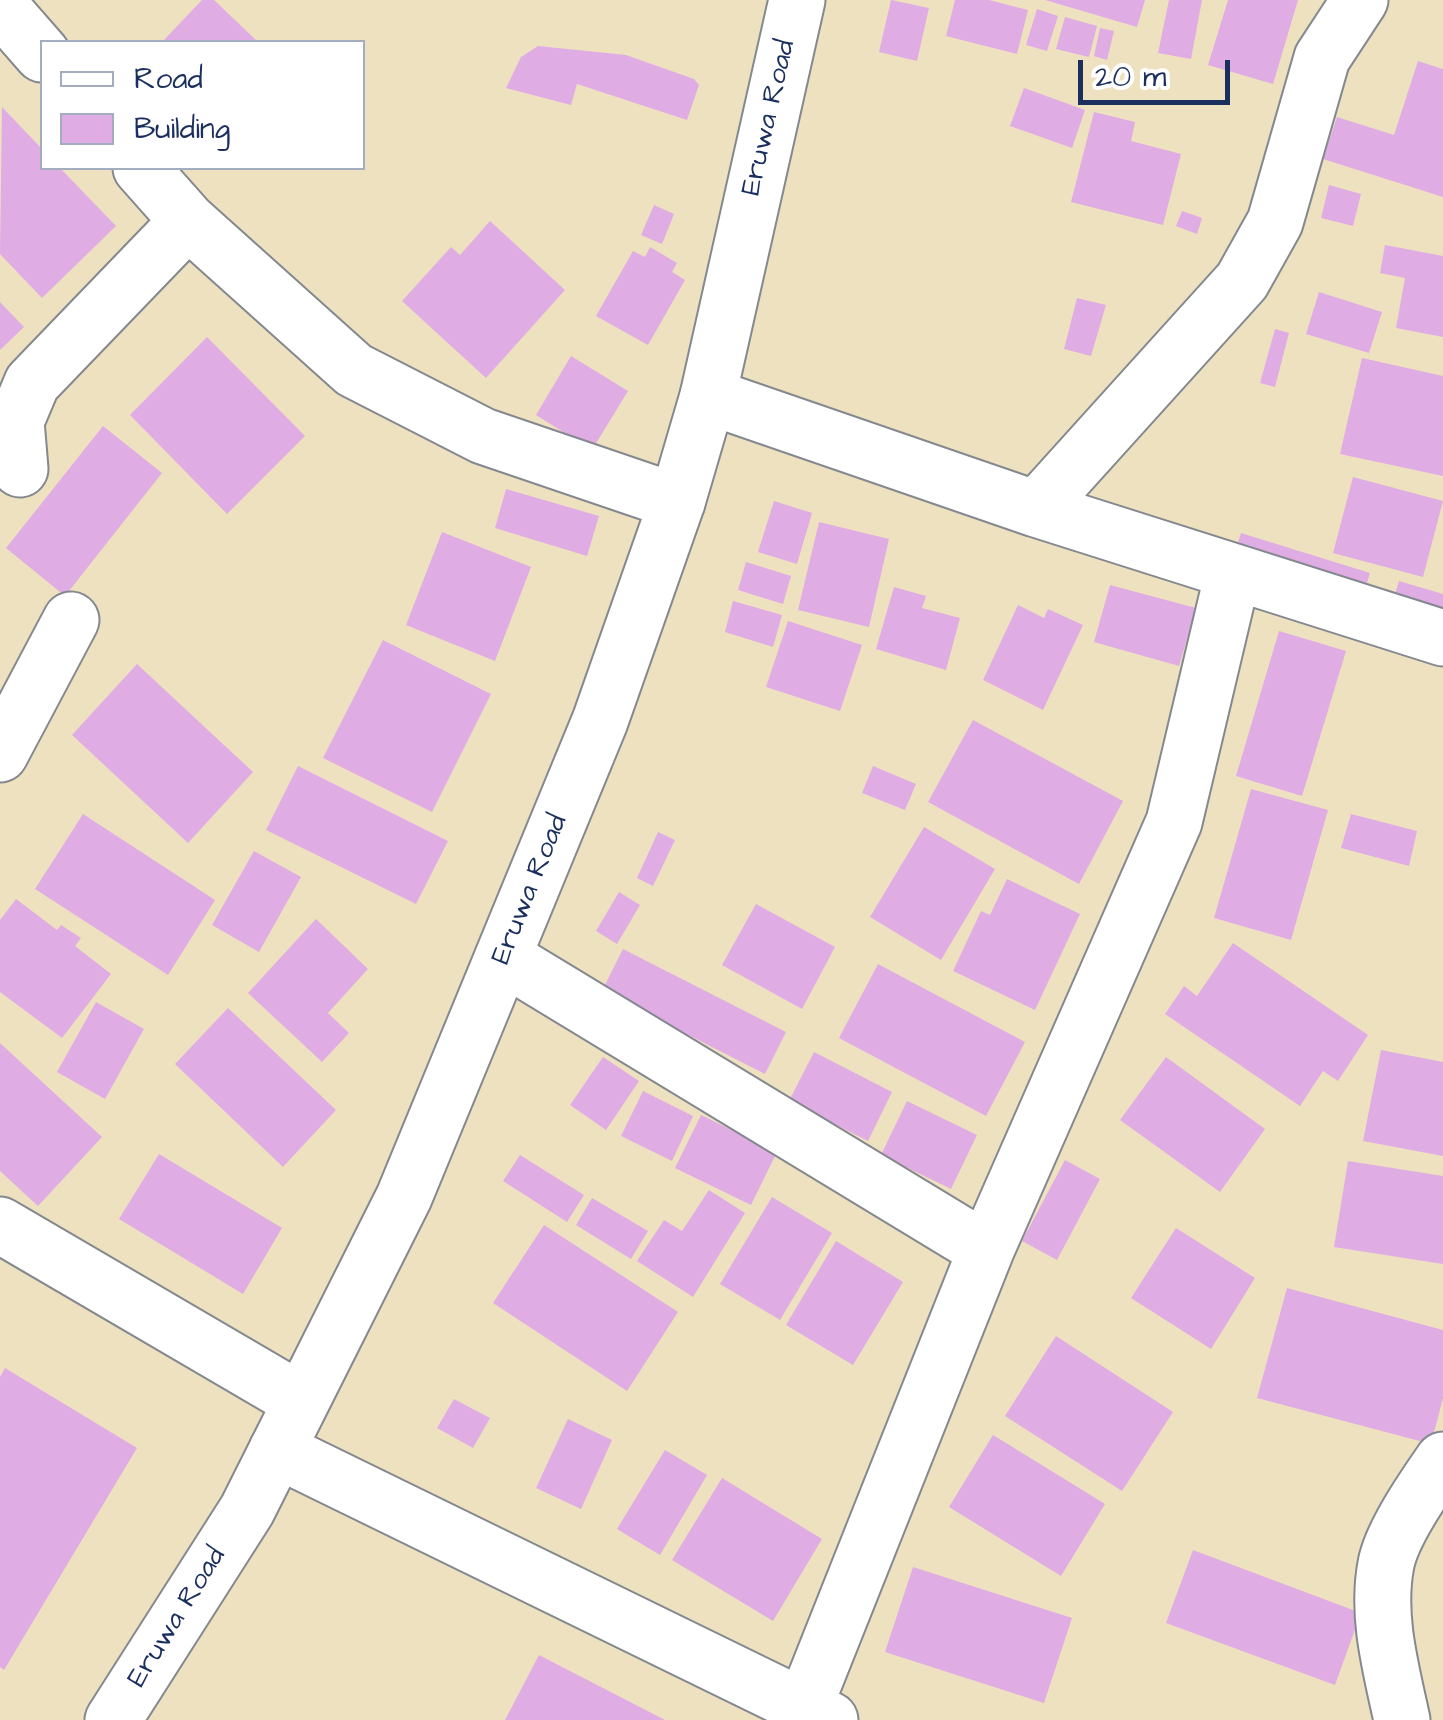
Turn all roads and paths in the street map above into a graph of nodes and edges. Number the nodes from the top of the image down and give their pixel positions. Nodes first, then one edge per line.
1 (797, 0) edge
2 (1360, 0) edge
3 (0, 6) edge
4 (40, 52) edge
5 (144, 170) edge
6 (188, 220) junction
7 (708, 396) junction
8 (20, 470) dead end
9 (678, 502) junction
10 (1036, 510) junction
11 (1233, 573) junction
12 (71, 620) dead end
13 (1443, 638) edge
14 (0, 754) edge
15 (504, 956) junction
16 (0, 1225) edge
17 (986, 1250) junction
18 (301, 1401) junction
19 (277, 1450) junction
20 (1443, 1460) edge
21 (811, 1716) edge
22 (114, 1720) edge
23 (1402, 1720) edge

1 - 7 street, Eruwa Road
2 - 10 street
3 - 4 street
5 - 6 street
6 - 8 street
6 - 9 street
7 - 9 street, Eruwa Road
7 - 10 street
9 - 15 street, Eruwa Road
10 - 11 street
11 - 13 street
11 - 17 street
12 - 14 street
15 - 17 street
15 - 18 street, Eruwa Road
16 - 18 street
17 - 21 street
18 - 19 street, Eruwa Road
19 - 21 street
19 - 22 street, Eruwa Road
20 - 23 street

